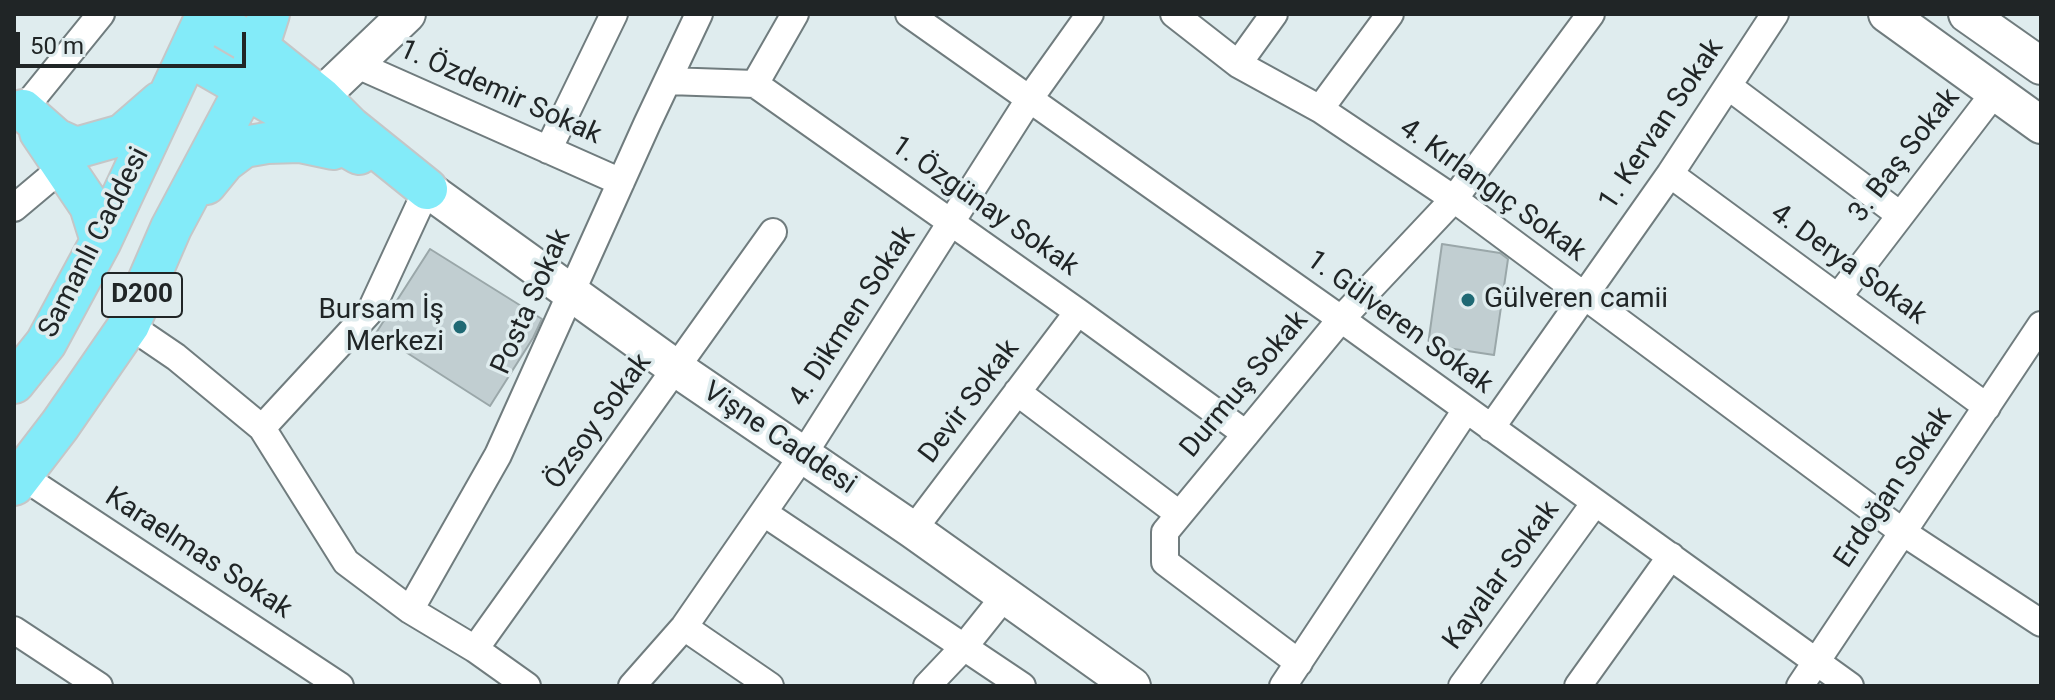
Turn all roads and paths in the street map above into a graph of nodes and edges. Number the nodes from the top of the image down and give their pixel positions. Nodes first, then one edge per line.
1 (101, 14) edge
2 (282, 14) edge
3 (407, 14) edge
4 (614, 14) edge
5 (699, 14) edge
6 (795, 14) edge
7 (909, 14) edge
8 (1090, 14) edge
9 (1174, 14) edge
10 (1274, 14) edge
11 (1390, 14) edge
12 (1591, 14) edge
13 (1775, 14) edge
14 (1887, 14) edge
15 (1967, 14) edge
16 (207, 16) edge
17 (264, 31) edge
18 (189, 56) junction
19 (353, 63) junction
20 (1238, 64) junction
21 (2041, 66) edge
22 (668, 81) junction
23 (755, 84) junction
24 (1728, 86) junction
25 (245, 89) junction
26 (1995, 92) junction
27 (169, 93) junction
28 (320, 97) junction
29 (1030, 98) junction
30 (19, 105) edge
31 (1320, 109) junction
32 (2041, 125) edge
33 (548, 150) junction
34 (363, 156) junction
35 (70, 157) junction
36 (1670, 174) junction
37 (621, 182) junction
38 (427, 189) junction
39 (1454, 199) junction
40 (14, 208) edge
41 (1900, 215) junction
42 (952, 222) junction
43 (171, 228) junction
44 (773, 232) dead end
45 (101, 241) junction
46 (572, 295) junction
47 (1583, 296) junction
48 (1838, 297) junction
49 (1078, 312) junction
50 (1341, 319) junction
51 (129, 325) junction
52 (2038, 335) edge
53 (677, 369) junction
54 (14, 383) edge
55 (1017, 392) junction
56 (1987, 407) junction
57 (1466, 410) junction
58 (262, 428) junction
59 (1491, 428) junction
60 (1246, 434) junction
61 (803, 455) junction
62 (18, 480) edge
63 (1594, 504) junction
64 (764, 513) junction
65 (1179, 514) junction
66 (913, 530) junction
67 (1904, 533) junction
68 (1671, 556) junction
69 (1004, 597) junction
70 (410, 610) junction
71 (2041, 623) edge
72 (684, 627) junction
73 (14, 630) edge
74 (964, 647) junction
75 (475, 649) junction
76 (1816, 662) junction
77 (1299, 663) junction
78 (1110, 680) edge
79 (99, 686) edge
80 (340, 686) edge
81 (527, 686) edge
82 (632, 686) edge
83 (770, 686) edge
84 (927, 686) edge
85 (1022, 686) edge
86 (1283, 686) edge
87 (1462, 686) edge
88 (1578, 686) edge
89 (1800, 686) edge
90 (1850, 686) edge

1 - 30 street
2 - 28 main road
3 - 19 main road
4 - 33 street
5 - 22 street, Posta Sokak
6 - 23 street
7 - 29 street, 1. Gülveren Sokak
8 - 29 street, 4. Dikmen Sokak
9 - 20 street, 4. Kırlangıç Sokak
10 - 20 street
11 - 31 street
12 - 39 street, Durmuş Sokak
13 - 24 street, 1. Kervan Sokak
14 - 26 main road
15 - 21 main road
16 - 17 main road
16 - 18 main road, D200
17 - 25 main road, D200
17 - 28 main road
18 - 25 main road
18 - 27 main road, Samanlı Caddesi / D200
19 - 28 main road
19 - 33 street, 1. Özdemir Sokak
20 - 31 street, 4. Kırlangıç Sokak
22 - 23 street
22 - 37 street, Posta Sokak
23 - 42 street, 1. Özgünay Sokak
24 - 36 street, 1. Kervan Sokak
24 - 41 street
25 - 34 main road
25 - 43 main road, D200
26 - 32 main road
26 - 41 street, 3. Baş Sokak
27 - 35 main road
27 - 45 main road, Samanlı Caddesi / D200
28 - 38 main road
29 - 42 street, 4. Dikmen Sokak
29 - 50 street, 1. Gülveren Sokak
30 - 35 main road
31 - 39 street, 4. Kırlangıç Sokak
33 - 37 street, 1. Özdemir Sokak
34 - 38 main road
34 - 43 main road
35 - 40 street
35 - 45 main road
36 - 47 street, 1. Kervan Sokak
36 - 48 street, 4. Derya Sokak
37 - 46 street, Posta Sokak
38 - 46 main road, Vişne Caddesi
38 - 58 street
39 - 47 street, 4. Kırlangıç Sokak
39 - 50 street, Durmuş Sokak
41 - 48 street, 3. Baş Sokak
42 - 49 street, 1. Özgünay Sokak
42 - 61 street, 4. Dikmen Sokak
43 - 51 main road, D200
44 - 53 street, Özsoy Sokak
45 - 54 main road, Samanlı Caddesi / D200
46 - 53 main road, Vişne Caddesi
46 - 70 street, Posta Sokak
47 - 59 street, 1. Kervan Sokak
47 - 67 street, 4. Kırlangıç Sokak
48 - 56 street, 4. Derya Sokak
49 - 55 street, Devir Sokak
49 - 60 street, 1. Özgünay Sokak
50 - 57 street, 1. Gülveren Sokak
50 - 60 street, Durmuş Sokak
51 - 58 street
51 - 62 main road, D200
52 - 56 street, Erdoğan Sokak
53 - 61 main road, Vişne Caddesi
53 - 75 street, Özsoy Sokak
55 - 65 street
55 - 66 street, Devir Sokak
56 - 67 street, Erdoğan Sokak
57 - 59 street, 1. Gülveren Sokak
57 - 77 street
58 - 70 street
59 - 63 street, 1. Gülveren Sokak
60 - 65 street, Durmuş Sokak
61 - 64 street, 4. Dikmen Sokak
61 - 66 main road, Vişne Caddesi
62 - 80 street, Karaelmas Sokak
63 - 68 street, 1. Gülveren Sokak
63 - 87 street, Kayalar Sokak
64 - 72 street, 4. Dikmen Sokak
64 - 74 street
65 - 77 street, Durmuş Sokak
66 - 69 main road, Vişne Caddesi
67 - 71 street, 4. Kırlangıç Sokak
67 - 76 street, Erdoğan Sokak
68 - 76 street, 1. Gülveren Sokak
68 - 88 street
69 - 74 street
69 - 78 main road, Vişne Caddesi
70 - 75 street
72 - 82 street, 4. Dikmen Sokak
72 - 83 street
73 - 79 street
74 - 84 street
74 - 85 street
75 - 81 street
76 - 89 street, Erdoğan Sokak
76 - 90 street, 1. Gülveren Sokak
77 - 86 street

